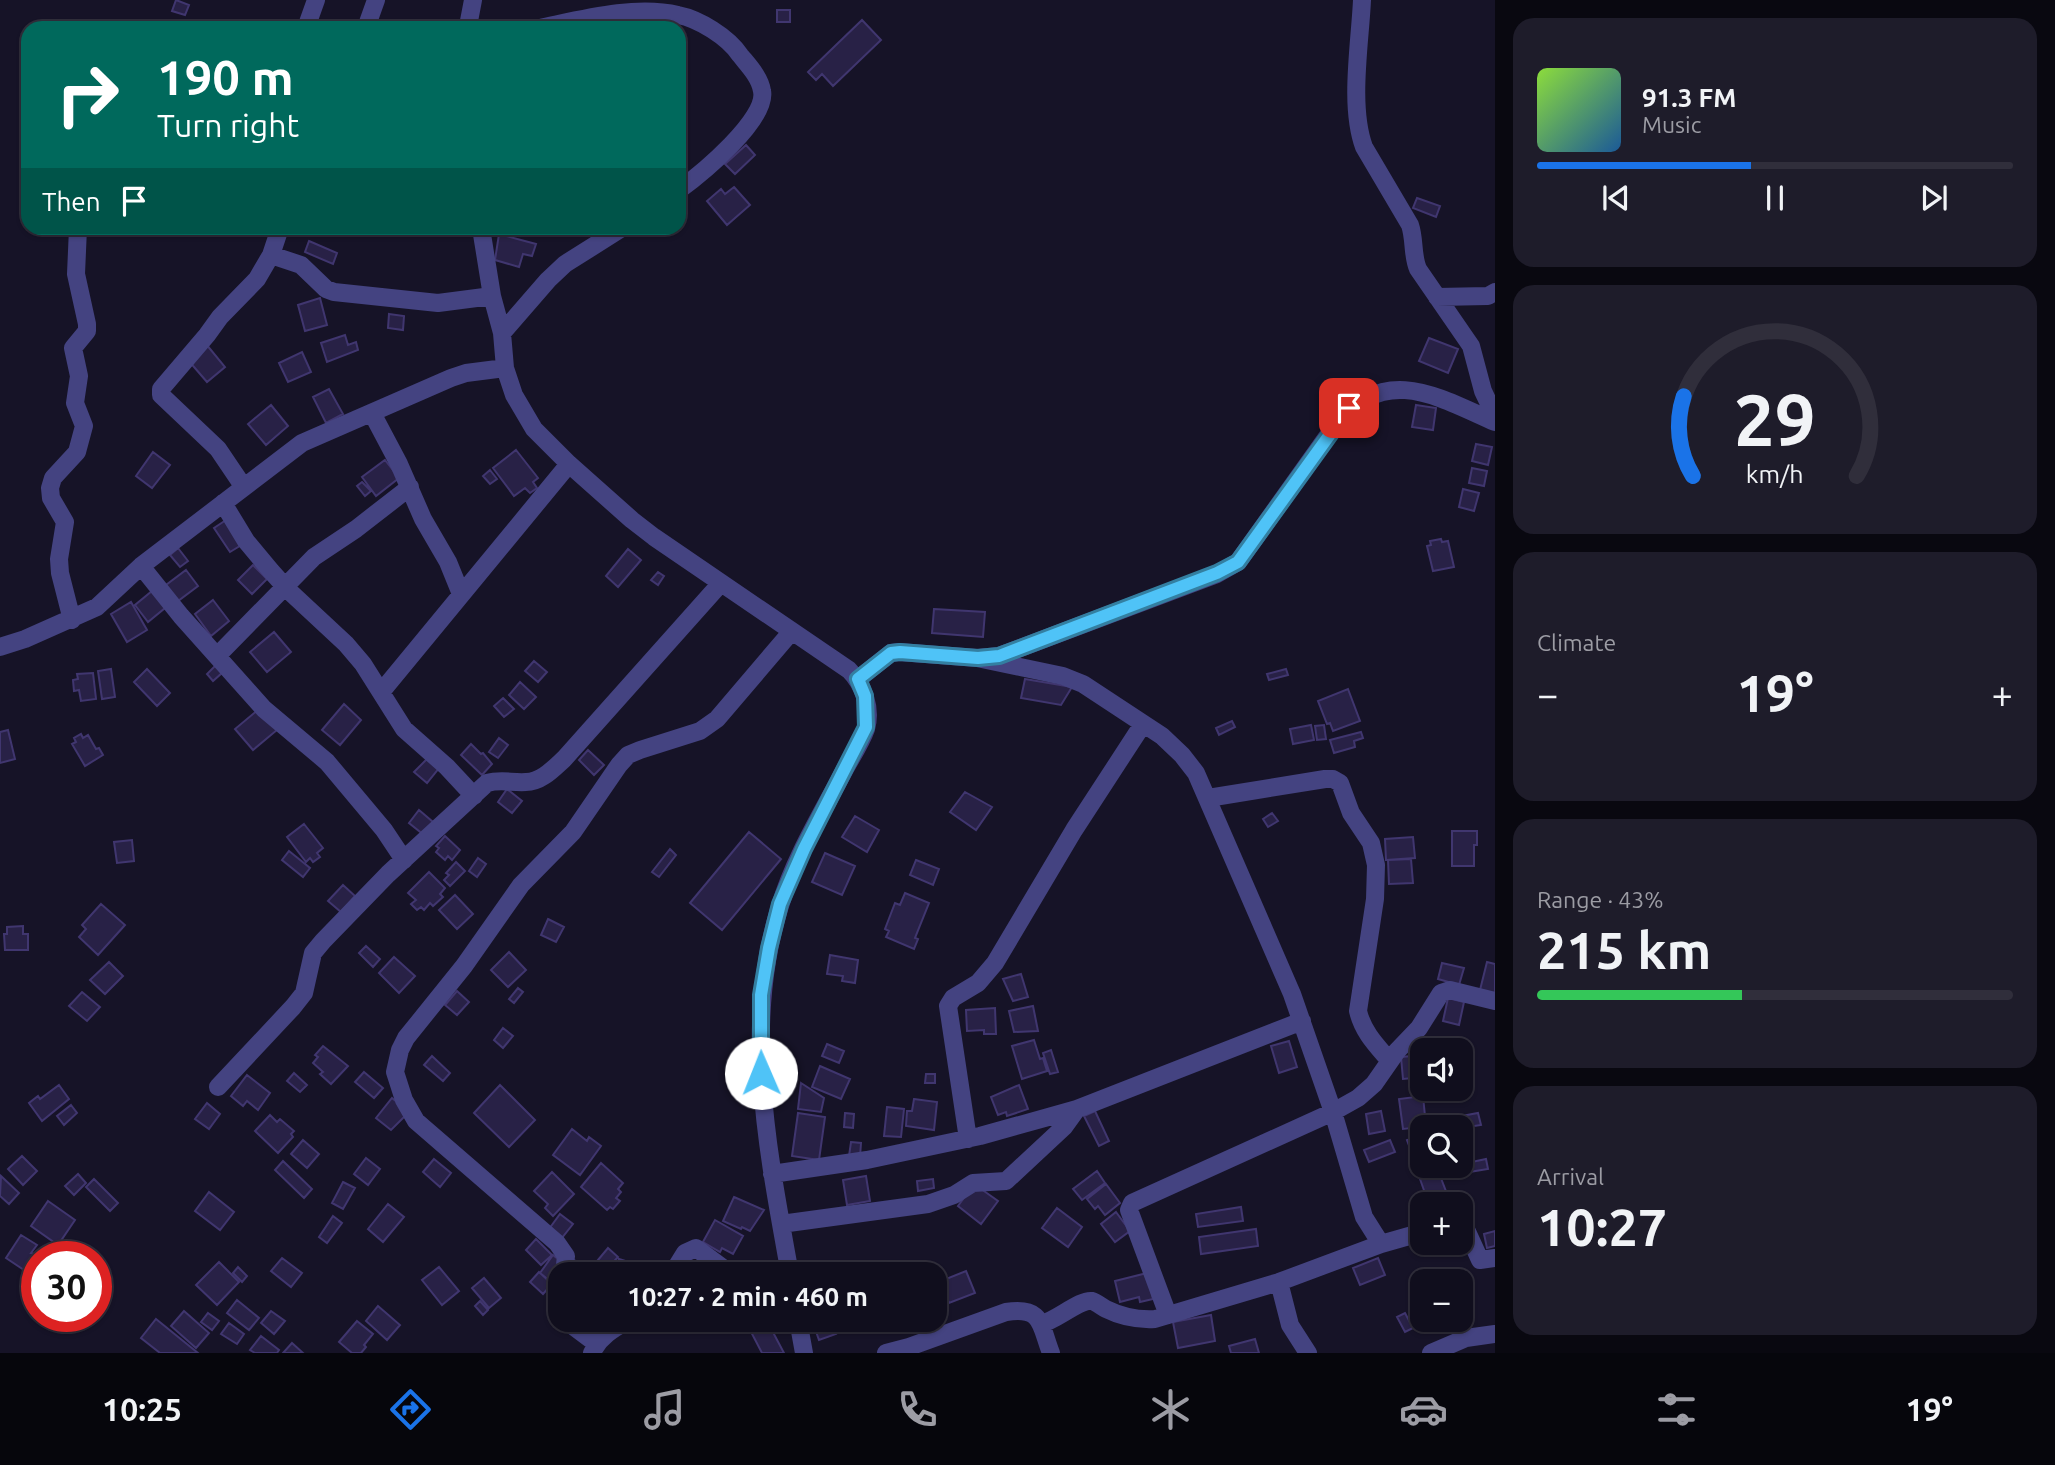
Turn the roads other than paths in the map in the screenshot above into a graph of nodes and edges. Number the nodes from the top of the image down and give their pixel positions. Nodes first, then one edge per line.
1 (316, 0) edge
2 (376, 0) edge
3 (473, 0) edge
4 (1362, 0) edge
5 (308, 21) edge
6 (368, 21) edge
7 (469, 21) edge
8 (574, 21) edge
9 (686, 184) edge
10 (78, 235) edge
11 (278, 235) edge
12 (482, 235) edge
13 (611, 235) edge
14 (271, 255) junction
15 (1495, 292) edge
16 (492, 296) junction
17 (1437, 297) junction
18 (502, 333) junction
19 (505, 368) junction
20 (372, 413) junction
21 (1495, 416) edge
22 (1495, 422) edge
23 (569, 464) junction
24 (243, 486) junction
25 (410, 488) junction
26 (223, 503) junction
27 (141, 566) junction
28 (721, 583) junction
29 (285, 587) junction
30 (461, 594) junction
31 (72, 620) junction
32 (792, 631) junction
33 (0, 647) edge
34 (217, 656) junction
35 (978, 658) junction
36 (858, 679) junction
37 (382, 691) junction
38 (1143, 724) junction
39 (474, 796) junction
40 (1208, 798) junction
41 (404, 860) junction
42 (1495, 1001) edge
43 (1302, 1021) junction
44 (1389, 1060) junction
45 (218, 1087) dead end
46 (1077, 1109) junction
47 (1333, 1112) junction
48 (968, 1139) junction
49 (772, 1174) junction
50 (781, 1223) junction
51 (1410, 1236) edge
52 (1381, 1244) junction
53 (1473, 1245) edge
54 (1495, 1258) edge
55 (565, 1262) edge
56 (680, 1262) edge
57 (715, 1262) edge
58 (788, 1262) edge
59 (1279, 1282) junction
60 (1168, 1315) junction
61 (1041, 1324) junction
62 (578, 1332) edge
63 (609, 1332) edge
64 (800, 1332) edge
65 (1495, 1334) edge
66 (595, 1348) edge
67 (910, 1350) edge
68 (804, 1353) edge
69 (886, 1353) edge
70 (1051, 1353) edge
71 (1308, 1353) edge
72 (1431, 1353) edge

1 - 5 street
2 - 6 street
3 - 7 street
4 - 17 street
8 - 9 street
10 - 31 street
11 - 14 street
12 - 16 street
13 - 18 street
14 - 16 street
14 - 24 street
15 - 17 street
16 - 18 street
17 - 21 street
18 - 19 street
19 - 20 street
19 - 23 street
20 - 24 street
20 - 25 street
22 - 35 street
23 - 28 street
23 - 30 street
24 - 26 street
25 - 29 street
25 - 30 street
26 - 27 street
26 - 29 street
27 - 31 street
27 - 34 street
28 - 32 street
28 - 39 street
29 - 34 street
29 - 37 street
30 - 37 street
31 - 33 street
32 - 36 street
32 - 55 street
34 - 41 street
35 - 36 street
35 - 38 street
36 - 49 street
37 - 39 street
38 - 40 street
38 - 48 street
39 - 41 street
40 - 43 street
40 - 44 street
41 - 45 street
42 - 44 street
43 - 46 street
43 - 47 street
44 - 47 street
46 - 48 street
46 - 50 street
47 - 52 street
47 - 60 street
48 - 49 street
49 - 50 street
50 - 58 street
51 - 52 street
52 - 59 street
53 - 54 street
56 - 57 street
59 - 60 street
59 - 71 street
60 - 61 street
61 - 67 street
61 - 70 street
62 - 66 street
63 - 66 street
64 - 68 street
65 - 72 street
67 - 69 street

